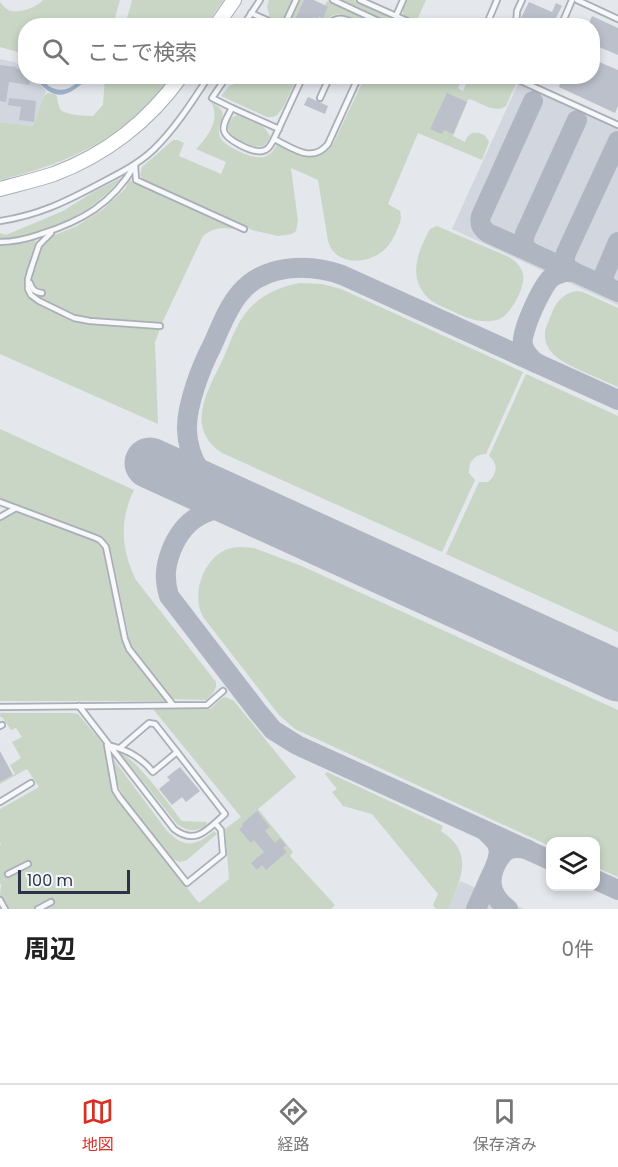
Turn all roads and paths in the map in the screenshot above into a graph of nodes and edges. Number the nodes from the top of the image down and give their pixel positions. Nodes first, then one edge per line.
1 (234, 0) edge
2 (260, 0) edge
3 (296, 0) edge
4 (333, 0) edge
5 (360, 0) edge
6 (403, 0) edge
7 (497, 0) edge
8 (522, 0) edge
9 (575, 0) edge
10 (251, 12) junction
11 (396, 16) junction
12 (222, 18) edge
13 (248, 18) edge
14 (263, 18) edge
15 (286, 18) edge
16 (372, 18) edge
17 (400, 18) edge
18 (489, 18) edge
19 (518, 18) edge
20 (565, 18) edge
21 (618, 19) edge
22 (175, 84) edge
23 (203, 84) edge
24 (222, 84) edge
25 (299, 84) edge
26 (326, 84) edge
27 (355, 84) edge
28 (528, 85) edge
29 (320, 98) dead end
30 (232, 108) junction
31 (618, 125) edge
32 (279, 129) junction
33 (274, 139) junction
34 (135, 165) junction
35 (0, 189) edge
36 (0, 220) edge
37 (244, 229) dead end
38 (55, 230) junction
39 (0, 242) edge
40 (31, 269) junction
41 (42, 293) dead end
42 (160, 326) dead end
43 (0, 502) edge
44 (16, 508) junction
45 (0, 517) edge
46 (223, 691) dead end
47 (173, 705) junction
48 (79, 706) junction
49 (0, 707) edge
50 (108, 745) junction
51 (120, 748) junction
52 (177, 752) junction
53 (31, 783) dead end
54 (0, 801) edge
55 (215, 823) junction
56 (28, 864) dead end
57 (8, 874) dead end
58 (0, 900) edge
59 (51, 902) dead end
60 (5, 909) edge
61 (38, 909) edge

1 - 12 street
2 - 10 lane
3 - 15 lane
4 - 16 lane
5 - 11 lane
6 - 11 lane
7 - 18 lane
8 - 19 lane
9 - 20 lane
9 - 21 lane
10 - 13 lane
10 - 14 lane
11 - 17 lane
22 - 35 street
23 - 34 lane
24 - 30 lane
25 - 32 lane
26 - 29 lane
27 - 33 lane
28 - 31 lane
30 - 32 lane
30 - 33 lane
32 - 33 lane
34 - 36 lane
34 - 37 lane
34 - 38 lane
38 - 39 lane
38 - 40 lane
40 - 41 lane
40 - 42 lane
43 - 44 lane
44 - 45 lane
44 - 47 lane
46 - 47 lane
47 - 48 lane
48 - 49 lane
48 - 50 lane
50 - 51 lane
50 - 55 lane
50 - 55 lane
51 - 52 lane
51 - 52 lane
52 - 55 lane
53 - 54 lane
56 - 57 lane
58 - 60 lane
59 - 61 lane

